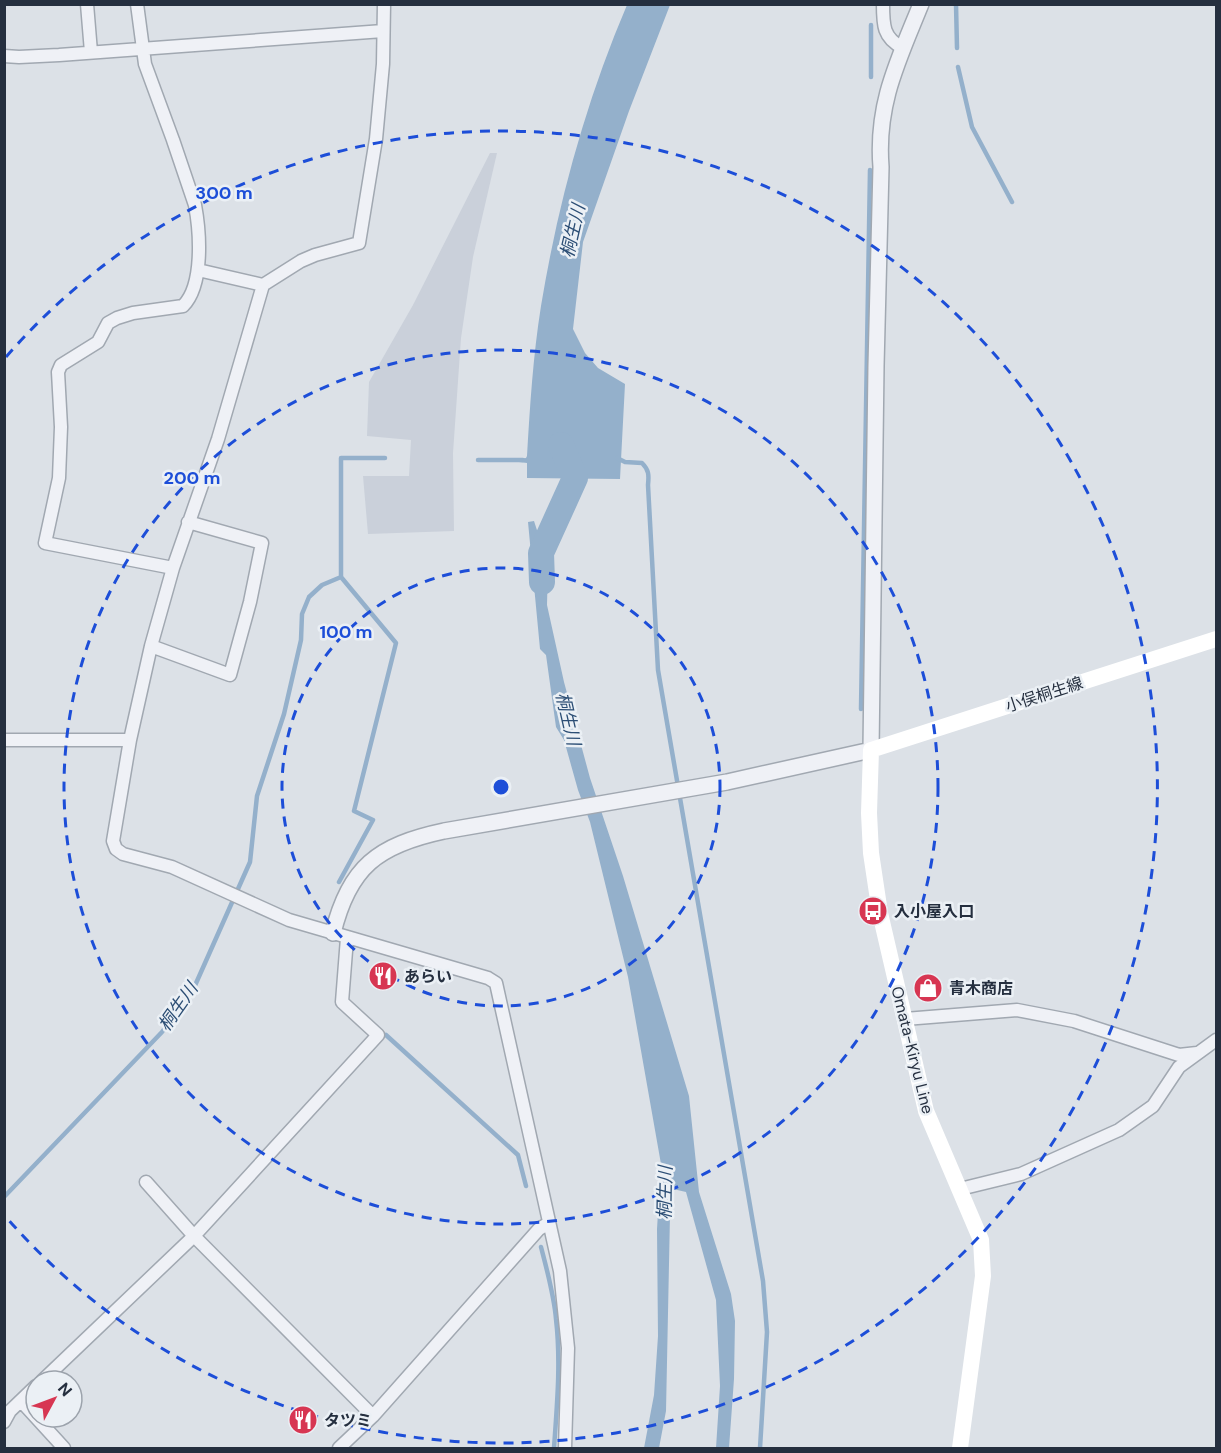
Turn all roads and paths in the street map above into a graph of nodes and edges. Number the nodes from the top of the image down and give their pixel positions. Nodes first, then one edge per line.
1 (87, 4) edge
2 (137, 4) edge
3 (384, 4) edge
4 (883, 4) edge
5 (921, 4) edge
6 (383, 31) junction
7 (903, 48) junction
8 (141, 49) junction
9 (91, 52) junction
10 (4, 56) edge
11 (198, 270) junction
12 (263, 285) junction
13 (188, 522) junction
14 (173, 568) junction
15 (1216, 639) edge
16 (151, 646) junction
17 (4, 740) edge
18 (130, 740) junction
19 (871, 750) junction
20 (340, 936) junction
21 (905, 1019) junction
22 (1216, 1040) edge
23 (1199, 1053) junction
24 (147, 1182) dead end
25 (960, 1189) junction
26 (549, 1223) junction
27 (194, 1236) junction
28 (55, 1369) edge
29 (24, 1398) edge
30 (21, 1401) junction
31 (373, 1416) junction
32 (4, 1422) edge
33 (64, 1449) edge
34 (339, 1449) edge
35 (565, 1449) edge
36 (960, 1449) edge

1 - 9 street
2 - 8 street
3 - 6 street
4 - 7 street
5 - 7 street
6 - 8 street
6 - 12 street
7 - 19 street
8 - 9 street
8 - 11 street
9 - 10 street
11 - 12 street
11 - 14 street
12 - 13 street
13 - 14 street
13 - 16 street
14 - 16 street
15 - 19 main road, 小俣桐生線
16 - 18 street
17 - 18 street
18 - 20 street
19 - 20 street
19 - 21 main road, Omata-Kiryu Line
20 - 26 street
20 - 27 street
21 - 23 street
21 - 25 main road, Omata-Kiryu Line
22 - 23 street
23 - 25 street
24 - 27 street
25 - 36 main road, Omata-Kiryu Line
26 - 31 street
26 - 35 street
27 - 28 street
27 - 31 street
29 - 30 street
30 - 32 street
30 - 33 street
31 - 34 street

